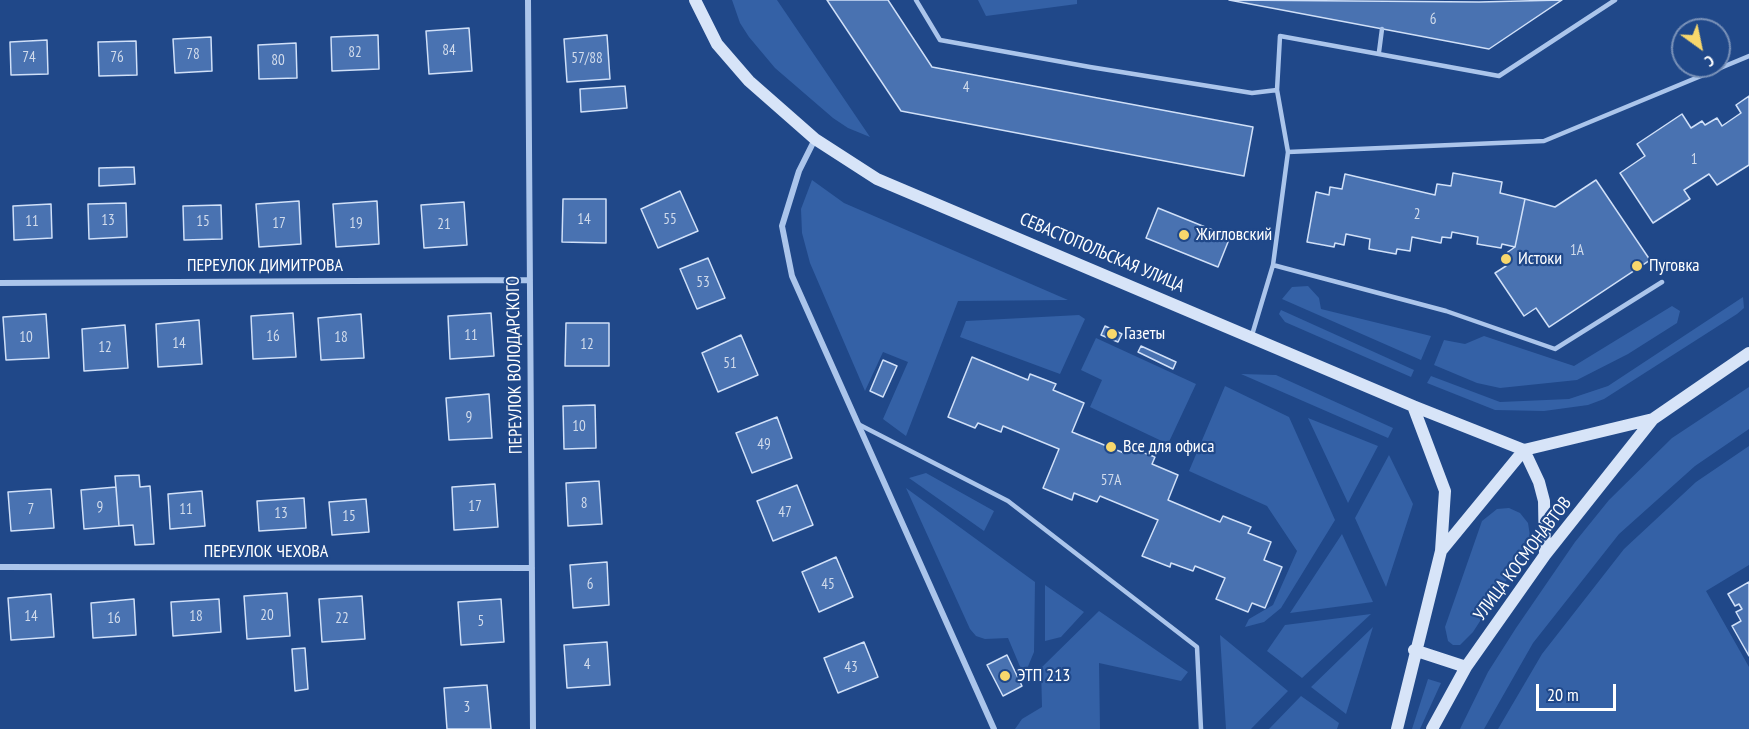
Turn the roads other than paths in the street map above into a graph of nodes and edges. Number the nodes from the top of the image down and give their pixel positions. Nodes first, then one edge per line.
1 (528, 0) edge
2 (695, 0) edge
3 (916, 0) edge
4 (1615, 0) edge
5 (1382, 29) dead end
6 (1379, 52) junction
7 (1749, 56) edge
8 (1277, 90) junction
9 (814, 139) junction
10 (1288, 152) junction
11 (1273, 265) junction
12 (530, 280) junction
13 (1662, 282) dead end
14 (0, 283) edge
15 (1252, 335) junction
16 (1749, 352) edge
17 (1413, 406) junction
18 (1653, 418) junction
19 (858, 424) junction
20 (1524, 450) junction
21 (1441, 551) junction
22 (1545, 555) junction
23 (0, 567) edge
24 (532, 568) junction
25 (1414, 650) junction
26 (1466, 667) junction
27 (534, 729) edge
28 (994, 729) edge
29 (1201, 729) edge
30 (1397, 729) edge
31 (1431, 729) edge

1 - 12 street, ПЕРЕУЛОК ВОЛОДАРСКОГО
2 - 9 main road, СЕВАСТОПОЛЬСКАЯ УЛИЦА
3 - 8 lane
4 - 6 lane
5 - 6 lane
6 - 8 lane
7 - 10 lane
8 - 10 lane
9 - 15 main road, СЕВАСТОПОЛЬСКАЯ УЛИЦА
9 - 19 street
10 - 11 lane
11 - 13 lane
11 - 15 lane
12 - 14 street, ПЕРЕУЛОК ДИМИТРОВА
12 - 24 street, ПЕРЕУЛОК ВОЛОДАРСКОГО
15 - 17 main road, СЕВАСТОПОЛЬСКАЯ УЛИЦА
16 - 18 main road, УЛИЦА КОСМОНАВТОВ
17 - 20 main road
17 - 21 main road
18 - 20 main road, УЛИЦА КОСМОНАВТОВ
18 - 22 main road, УЛИЦА КОСМОНАВТОВ
19 - 28 street
19 - 29 lane
20 - 21 main road
20 - 22 main road
21 - 25 main road
22 - 26 main road, УЛИЦА КОСМОНАВТОВ
23 - 24 street, ПЕРЕУЛОК ЧЕХОВА
24 - 27 street, ПЕРЕУЛОК ВОЛОДАРСКОГО
25 - 26 main road
25 - 30 main road
26 - 31 main road, УЛИЦА КОСМОНАВТОВ

